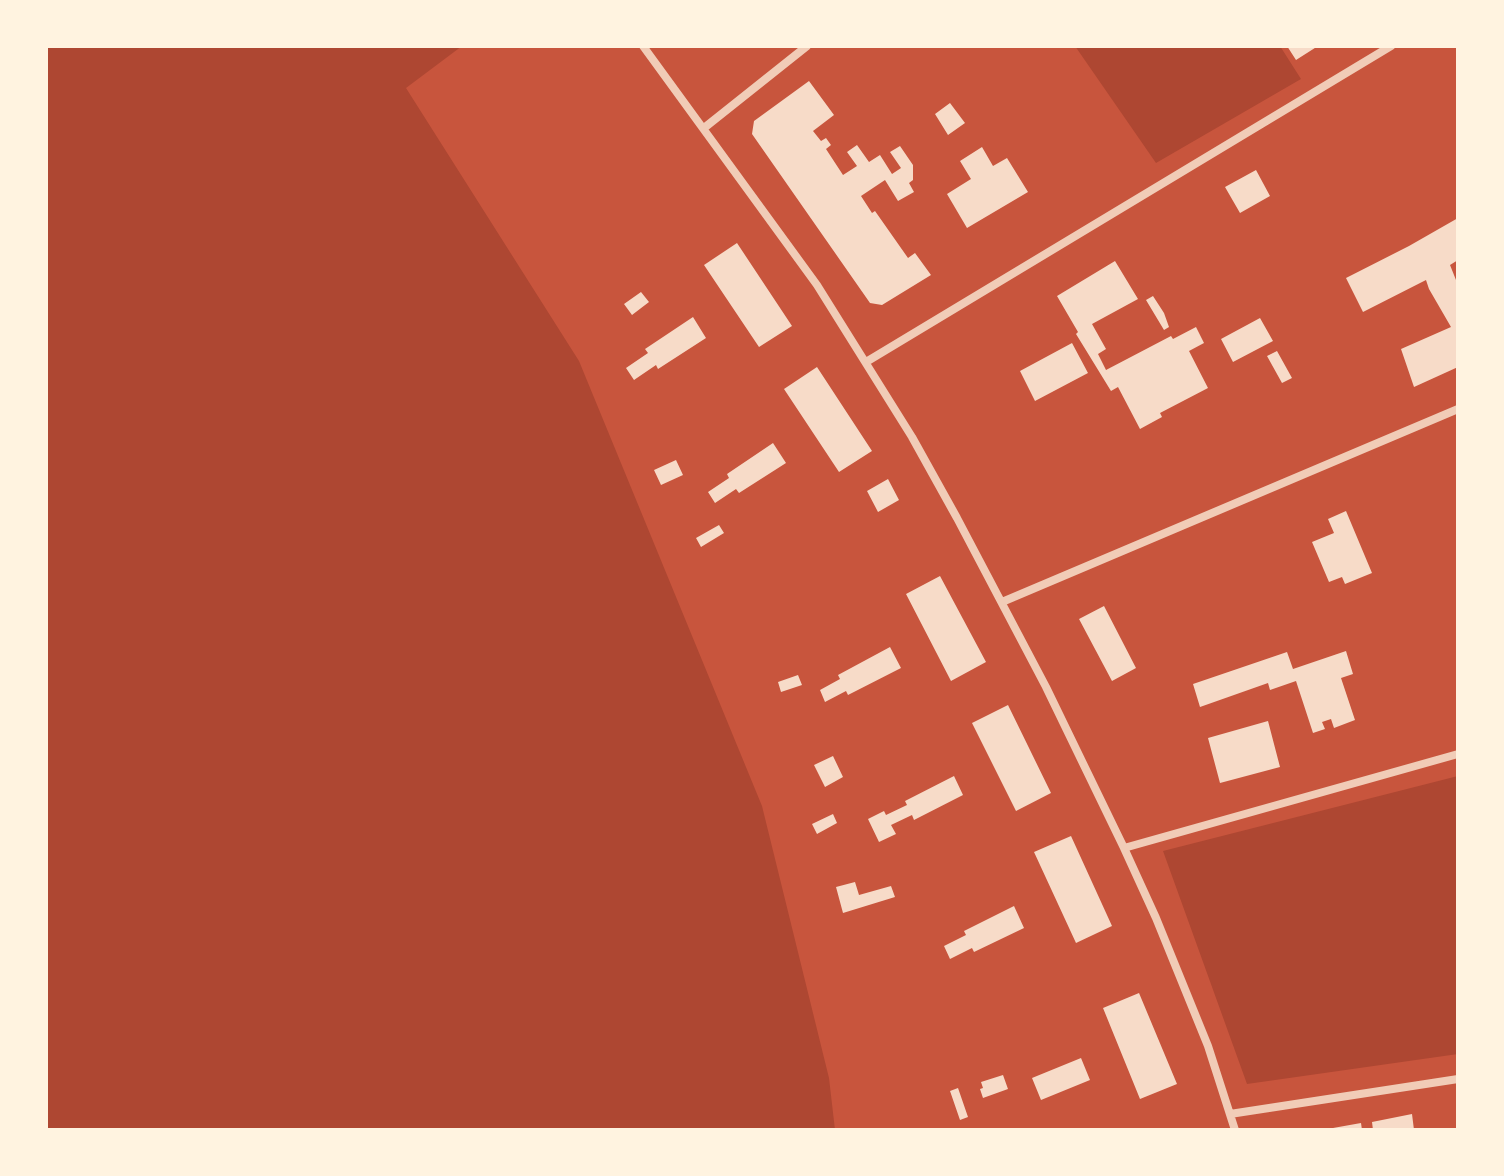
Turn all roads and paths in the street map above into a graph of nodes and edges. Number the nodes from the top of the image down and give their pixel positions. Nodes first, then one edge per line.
1 (643, 46) edge
2 (807, 46) edge
3 (1391, 46) edge
4 (704, 128) junction
5 (866, 362) junction
6 (1458, 409) edge
7 (1002, 602) junction
8 (1458, 754) edge
9 (1124, 848) junction
10 (1458, 1079) edge
11 (1230, 1114) junction
12 (1235, 1130) edge

1 - 4 street
2 - 4 street
3 - 5 street
4 - 5 street
5 - 7 street
6 - 7 street
7 - 9 street
8 - 9 street
9 - 11 street
10 - 11 street
11 - 12 street

